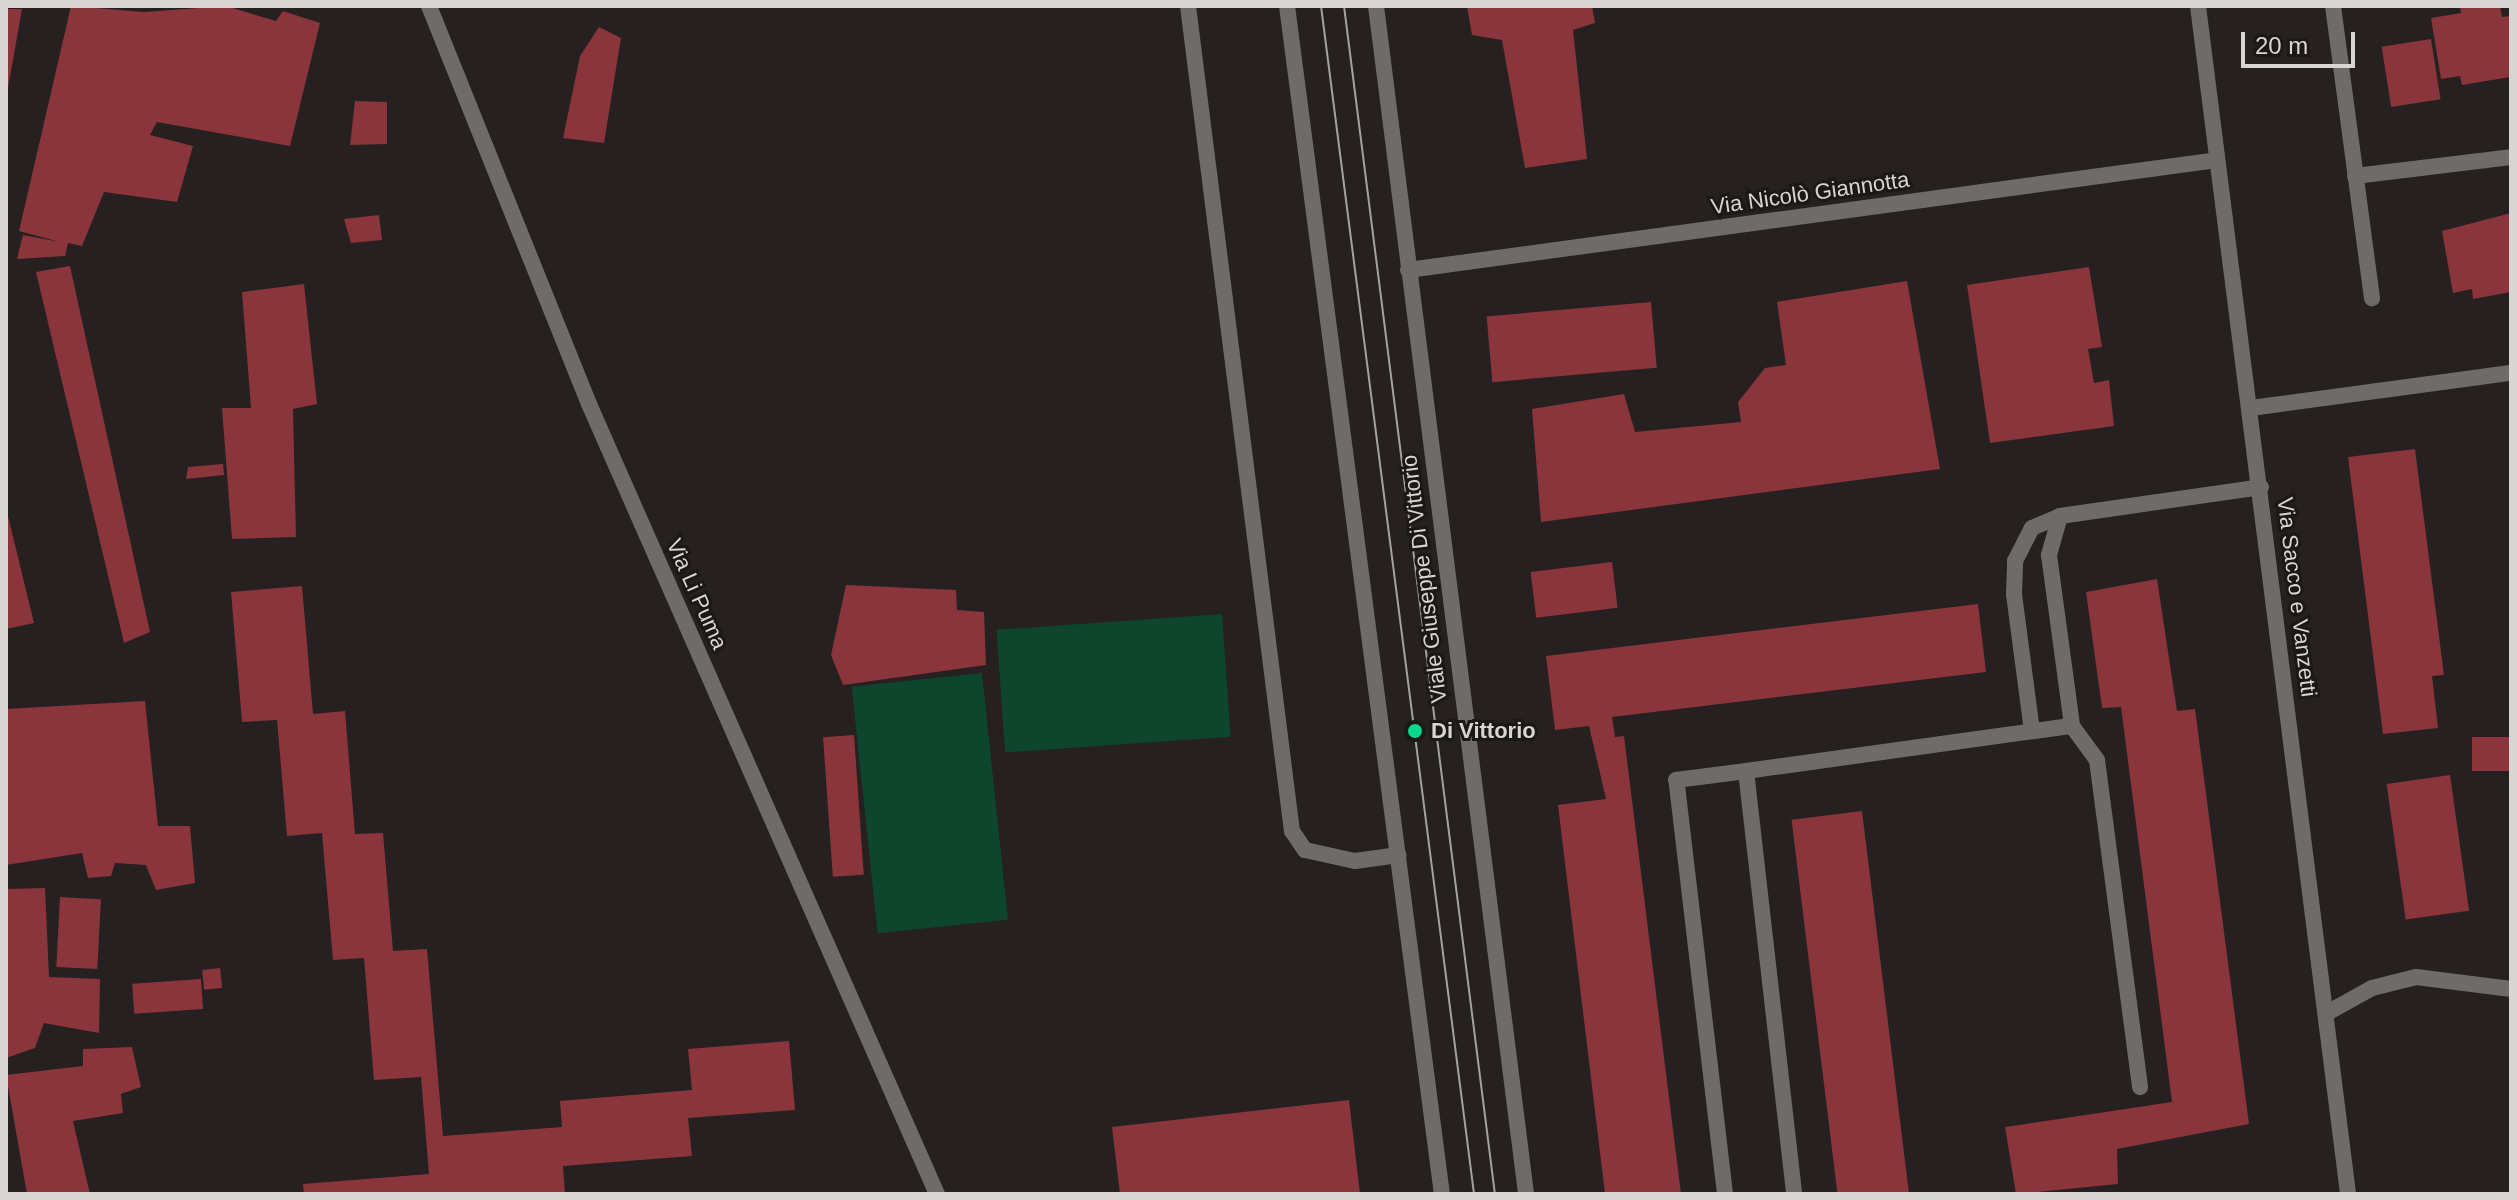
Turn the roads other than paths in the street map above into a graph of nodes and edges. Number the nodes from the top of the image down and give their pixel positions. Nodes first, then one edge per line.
1 (429, 6) edge
2 (1188, 6) edge
3 (1287, 6) edge
4 (1376, 6) edge
5 (2198, 6) edge
6 (2333, 6) edge
7 (2511, 157) edge
8 (2217, 160) junction
9 (2355, 176) junction
10 (1408, 270) junction
11 (2372, 298) dead end
12 (2511, 373) edge
13 (2251, 408) junction
14 (2261, 487) junction
15 (2060, 516) junction
16 (2072, 726) junction
17 (2032, 731) junction
18 (1746, 771) junction
19 (1399, 855) junction
20 (2511, 989) edge
21 (2327, 1013) junction
22 (2140, 1087) dead end
23 (937, 1194) edge
24 (1442, 1194) edge
25 (1526, 1194) edge
26 (1725, 1194) edge
27 (1794, 1194) edge
28 (2348, 1194) edge

1 - 23 street, Via Li Puma
2 - 19 street
3 - 19 street
4 - 10 street, Viale Giuseppe Di Vittorio
5 - 8 street, Via Sacco e Vanzetti
6 - 9 street
7 - 9 street
8 - 10 street, Via Nicolò Giannotta
8 - 13 street, Via Sacco e Vanzetti
9 - 11 street
10 - 25 street, Viale Giuseppe Di Vittorio
12 - 13 street
13 - 14 street, Via Sacco e Vanzetti
14 - 15 street
14 - 21 street, Via Sacco e Vanzetti
15 - 16 street
15 - 17 street
16 - 17 street
16 - 22 street
17 - 18 street
18 - 26 street
18 - 27 street
19 - 24 street
20 - 21 street
21 - 28 street, Via Sacco e Vanzetti

